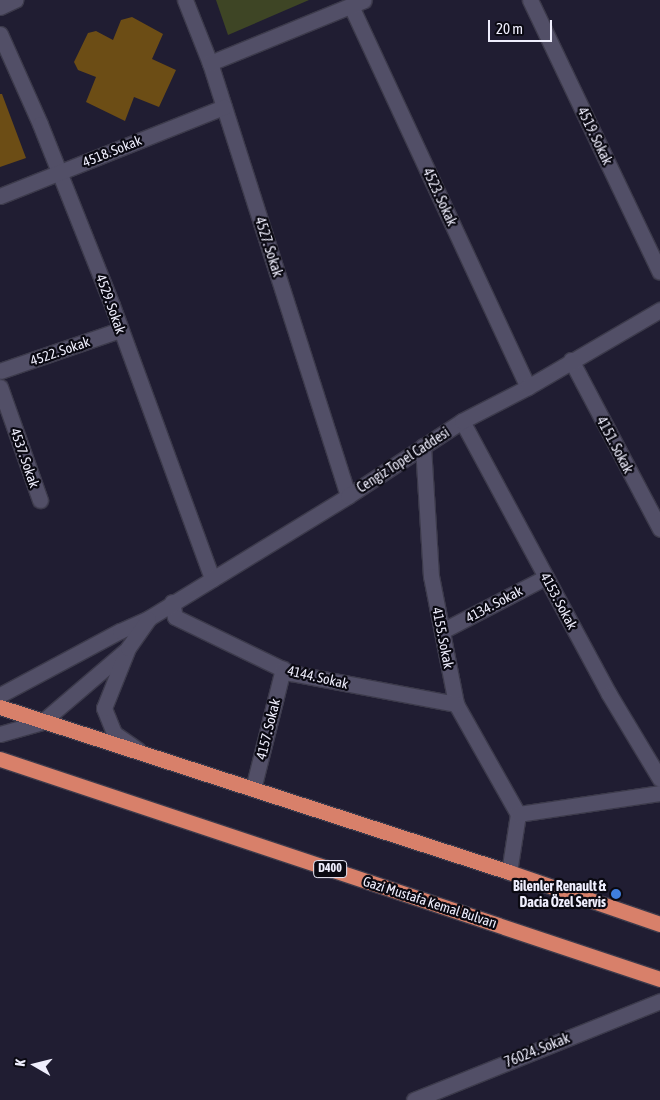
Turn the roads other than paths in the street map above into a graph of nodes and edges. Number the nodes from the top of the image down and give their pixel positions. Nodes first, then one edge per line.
1 (15, 0) edge
2 (184, 0) edge
3 (530, 0) edge
4 (358, 3) edge
5 (0, 7) edge
6 (0, 34) edge
7 (210, 63) junction
8 (224, 107) junction
9 (59, 172) junction
10 (0, 196) edge
11 (660, 272) edge
12 (660, 310) edge
13 (120, 330) junction
14 (571, 360) junction
15 (0, 371) edge
16 (0, 387) edge
17 (528, 387) junction
18 (462, 421) junction
19 (423, 446) junction
20 (348, 496) junction
21 (40, 500) dead end
22 (660, 529) edge
23 (546, 577) junction
24 (212, 579) junction
25 (172, 602) junction
26 (149, 618) junction
27 (442, 631) junction
28 (128, 648) junction
29 (283, 670) junction
30 (0, 695) edge
31 (456, 704) junction
32 (0, 707) edge
33 (42, 722) junction
34 (0, 734) edge
35 (142, 753) junction
36 (0, 759) edge
37 (660, 779) edge
38 (253, 789) junction
39 (660, 793) edge
40 (518, 814) junction
41 (509, 872) junction
42 (660, 924) edge
43 (660, 979) edge
44 (660, 1001) edge
45 (414, 1100) edge

1 - 5 street
2 - 7 street, 4527. Sokak
3 - 11 street, 4519. Sokak
4 - 7 street
4 - 17 street, 4523. Sokak
6 - 9 street, 4529. Sokak
7 - 8 street, 4527. Sokak
8 - 9 street, 4518. Sokak
8 - 20 street, 4527. Sokak
9 - 10 street, 4518. Sokak
9 - 13 street, 4529. Sokak
12 - 14 street, Cengiz Topel Caddesi
13 - 15 street, 4522. Sokak
13 - 24 street, 4529. Sokak
14 - 17 street, Cengiz Topel Caddesi
14 - 22 street, 4151. Sokak
16 - 21 street, 4537. Sokak
17 - 18 street, Cengiz Topel Caddesi
18 - 19 street, Cengiz Topel Caddesi
18 - 23 street, 4153. Sokak
19 - 20 street, Cengiz Topel Caddesi
19 - 27 street, 4155. Sokak
20 - 24 street, Cengiz Topel Caddesi
23 - 27 street, 4134. Sokak
23 - 37 street, 4153. Sokak
24 - 25 street, Cengiz Topel Caddesi
25 - 26 street, Cengiz Topel Caddesi
25 - 29 street, 4144. Sokak
26 - 28 street, Cengiz Topel Caddesi
26 - 30 street, Cengiz Topel Caddesi
27 - 31 street, 4155. Sokak
28 - 33 street, Cengiz Topel Caddesi
28 - 35 street, Cengiz Topel Caddesi
29 - 31 street, 4144. Sokak
29 - 38 street, 4157. Sokak
31 - 40 street, 4155. Sokak
32 - 33 highway
33 - 34 street, Cengiz Topel Caddesi
33 - 35 highway
35 - 38 highway
36 - 43 highway, Gazi Mustafa Kemal Bulvarı / D400
38 - 41 highway
39 - 40 street
40 - 41 street
41 - 42 highway
44 - 45 street, 76024. Sokak

